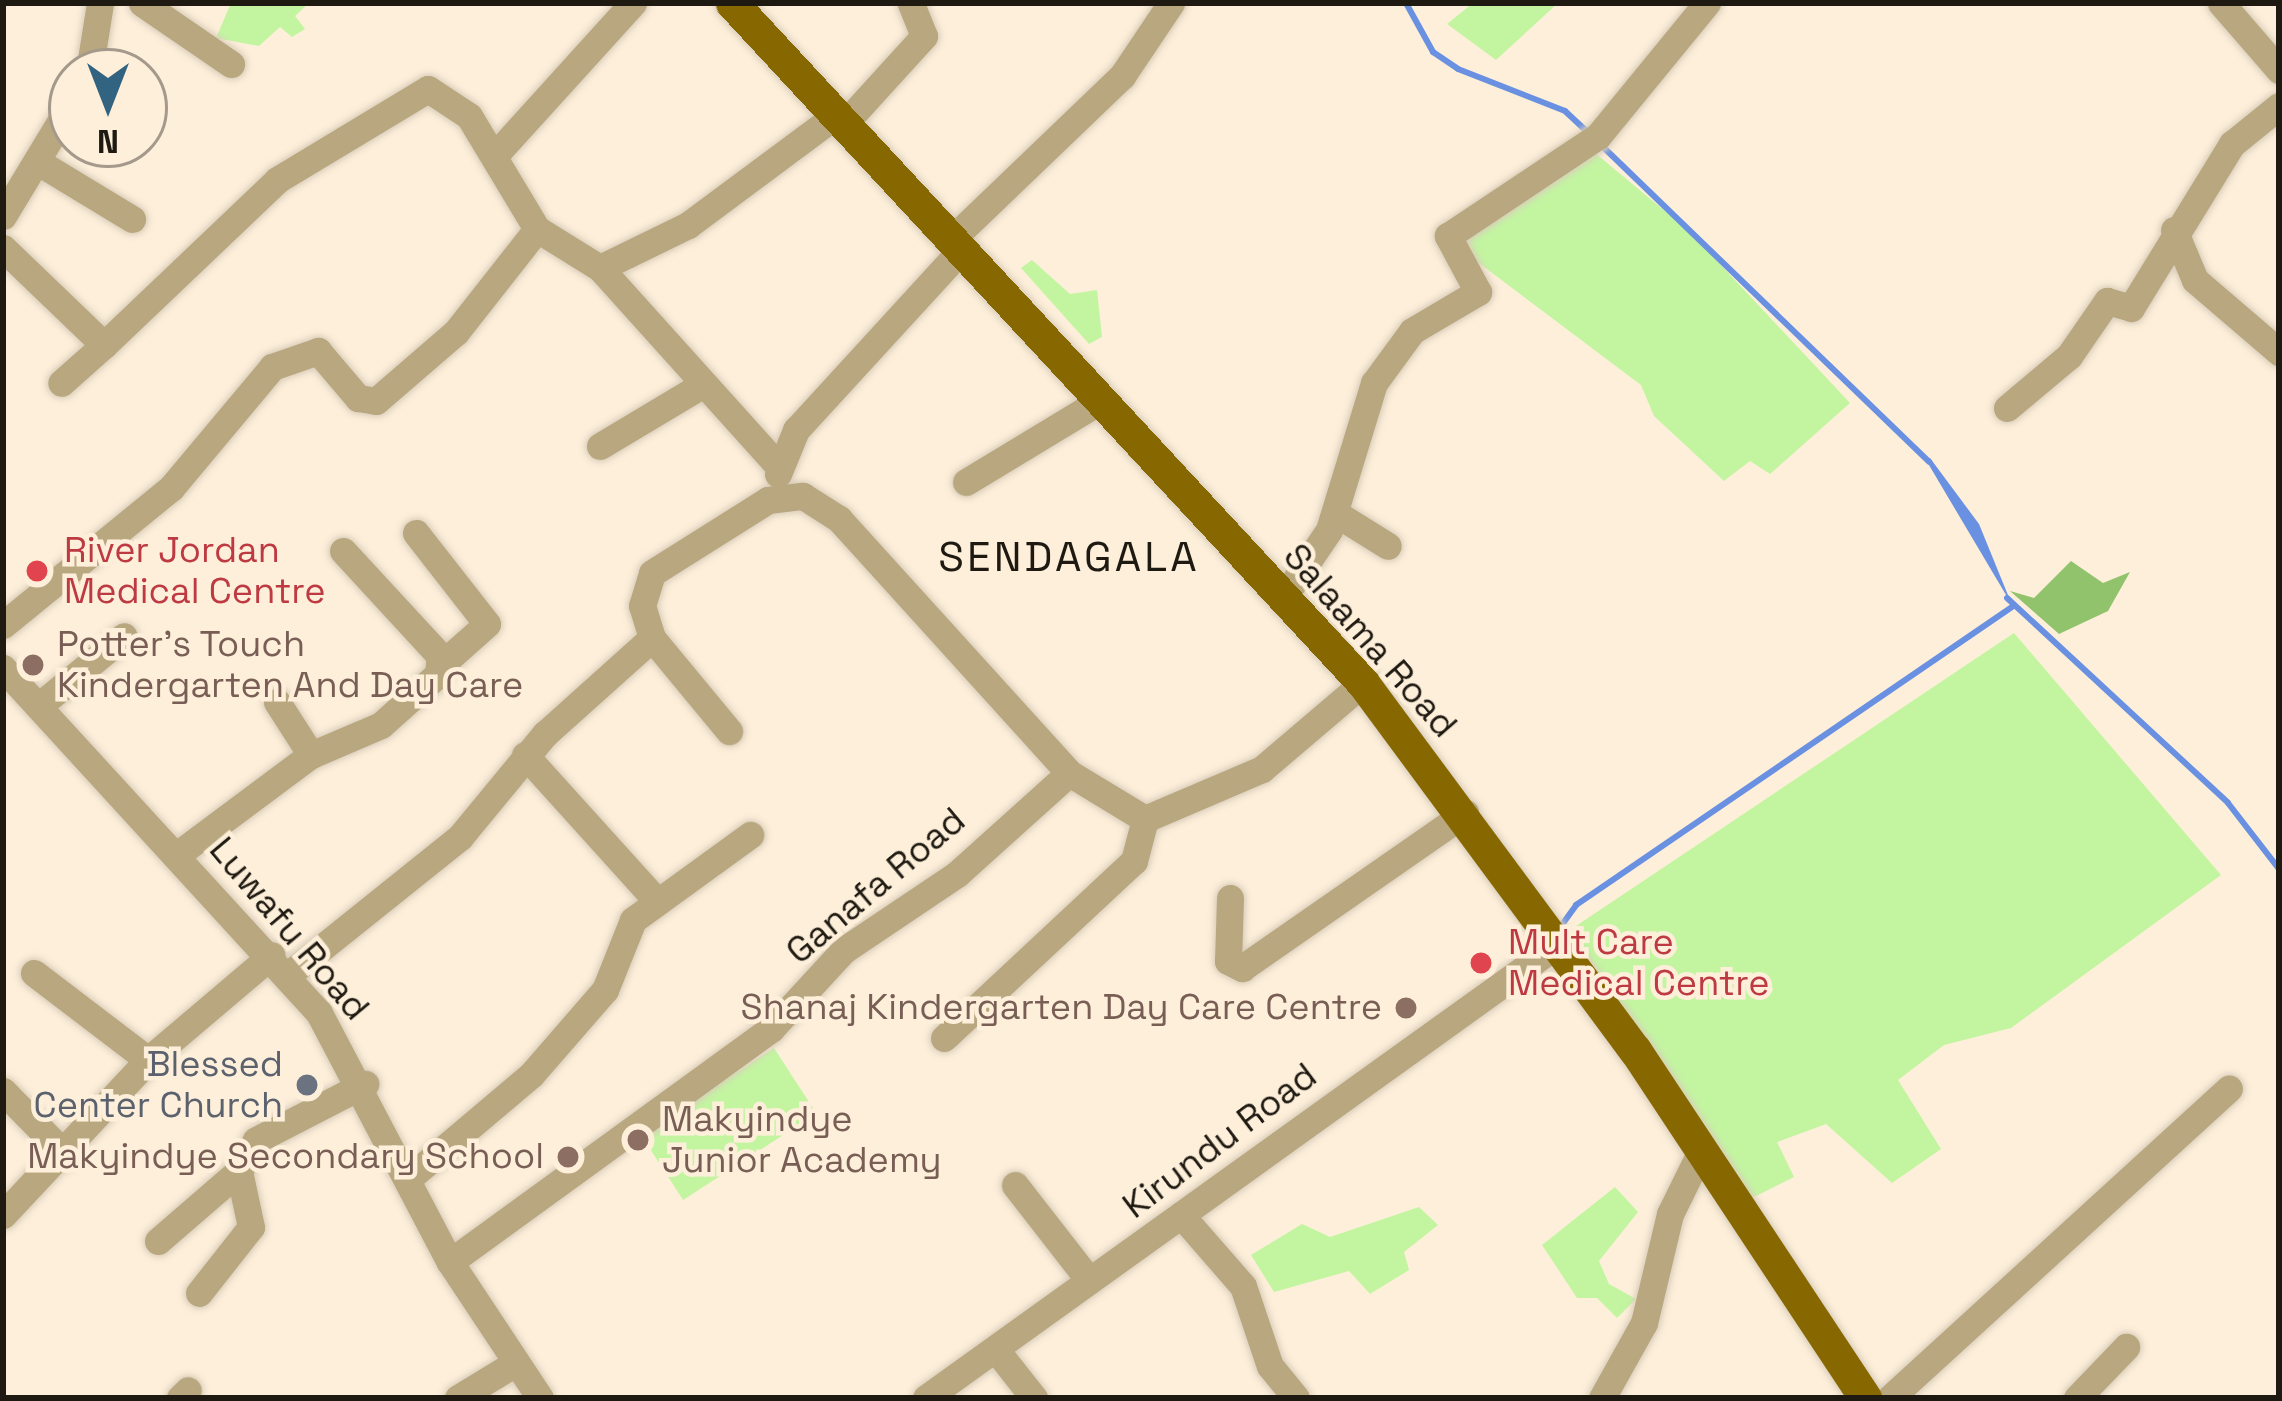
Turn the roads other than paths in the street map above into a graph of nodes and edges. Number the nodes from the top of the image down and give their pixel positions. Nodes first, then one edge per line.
1 (100, 3) edge
2 (142, 3) edge
3 (633, 3) edge
4 (732, 3) edge
5 (911, 3) edge
6 (1171, 3) edge
7 (1707, 3) edge
8 (2221, 3) edge
9 (92, 48) edge
10 (231, 64) dead end
11 (2279, 70) edge
12 (2279, 106) edge
13 (840, 119) junction
14 (48, 144) edge
15 (496, 154) junction
16 (38, 162) junction
17 (3, 216) edge
18 (132, 219) dead end
19 (537, 229) junction
20 (2174, 230) junction
21 (956, 245) junction
22 (3, 248) edge
23 (600, 268) junction
24 (104, 345) junction
25 (2278, 348) edge
26 (62, 382) dead end
27 (697, 388) junction
28 (1100, 401) junction
29 (2007, 408) dead end
30 (600, 446) dead end
31 (774, 461) junction
32 (966, 482) dead end
33 (784, 499) junction
34 (1335, 513) junction
35 (416, 533) dead end
36 (1388, 545) dead end
37 (343, 551) dead end
38 (1283, 598) junction
39 (3, 626) edge
40 (124, 636) dead end
41 (652, 638) junction
42 (442, 664) junction
43 (7, 679) edge
44 (1363, 683) junction
45 (277, 702) dead end
46 (41, 704) junction
47 (729, 731) dead end
48 (311, 754) junction
49 (525, 755) junction
50 (1069, 773) junction
51 (1465, 813) junction
52 (1145, 819) junction
53 (750, 835) dead end
54 (178, 854) junction
55 (1230, 898) dead end
56 (656, 900) junction
57 (1558, 944) junction
58 (281, 964) junction
59 (34, 973) dead end
60 (944, 1038) dead end
61 (148, 1060) junction
62 (365, 1084) junction
63 (2229, 1088) dead end
64 (3, 1091) edge
65 (1701, 1151) junction
66 (66, 1154) junction
67 (239, 1171) junction
68 (409, 1178) junction
69 (1015, 1185) dead end
70 (3, 1215) edge
71 (1181, 1215) junction
72 (158, 1241) dead end
73 (450, 1262) junction
74 (1089, 1280) junction
75 (200, 1293) dead end
76 (2126, 1347) dead end
77 (997, 1351) junction
78 (512, 1365) junction
79 (458, 1398) edge
80 (540, 1398) edge
81 (926, 1398) edge
82 (1034, 1398) edge
83 (1296, 1398) edge
84 (1603, 1398) edge
85 (1864, 1398) edge
86 (1890, 1398) edge
87 (2077, 1398) edge

1 - 9 street
2 - 10 street
3 - 15 street
4 - 13 main road, Salaama Road
5 - 13 street
6 - 21 street
7 - 34 street
8 - 11 street
12 - 20 street
13 - 21 main road, Salaama Road
13 - 23 street
14 - 16 street
15 - 19 street
15 - 24 street
16 - 17 street
16 - 18 street
19 - 23 street
19 - 39 street
20 - 25 street
20 - 29 street
21 - 28 main road, Salaama Road
21 - 31 street
22 - 24 street
23 - 27 street
24 - 26 street
27 - 30 street
27 - 31 street
28 - 32 street
28 - 38 main road, Salaama Road
31 - 33 street
33 - 41 street
33 - 50 street
34 - 36 street
34 - 38 street
35 - 42 street
37 - 42 street
38 - 44 main road, Salaama Road
40 - 46 street
41 - 47 street
41 - 49 street
42 - 48 street
43 - 46 street, Luwafu Road
44 - 51 main road, Salaama Road
44 - 52 street
45 - 48 street
46 - 54 street, Luwafu Road
48 - 54 street
49 - 56 street
49 - 58 street
50 - 52 street
50 - 73 street, Ganafa Road
51 - 55 street
51 - 57 main road, Salaama Road
52 - 60 street
53 - 56 street
54 - 58 street, Luwafu Road
56 - 68 street
57 - 65 main road, Salaama Road
57 - 71 street, Kirundu Road
58 - 61 street
58 - 62 street, Luwafu Road
59 - 61 street
61 - 66 street
62 - 67 street
62 - 68 street, Luwafu Road
63 - 86 street
64 - 66 street
65 - 84 street
65 - 85 main road, Salaama Road
66 - 70 street
67 - 72 street
67 - 75 street
68 - 73 street, Luwafu Road
69 - 74 street
71 - 74 street, Kirundu Road
71 - 83 street
73 - 78 street, Luwafu Road
74 - 77 street, Kirundu Road
76 - 87 street
77 - 81 street, Kirundu Road
77 - 82 street
78 - 79 street
78 - 80 street, Luwafu Road

